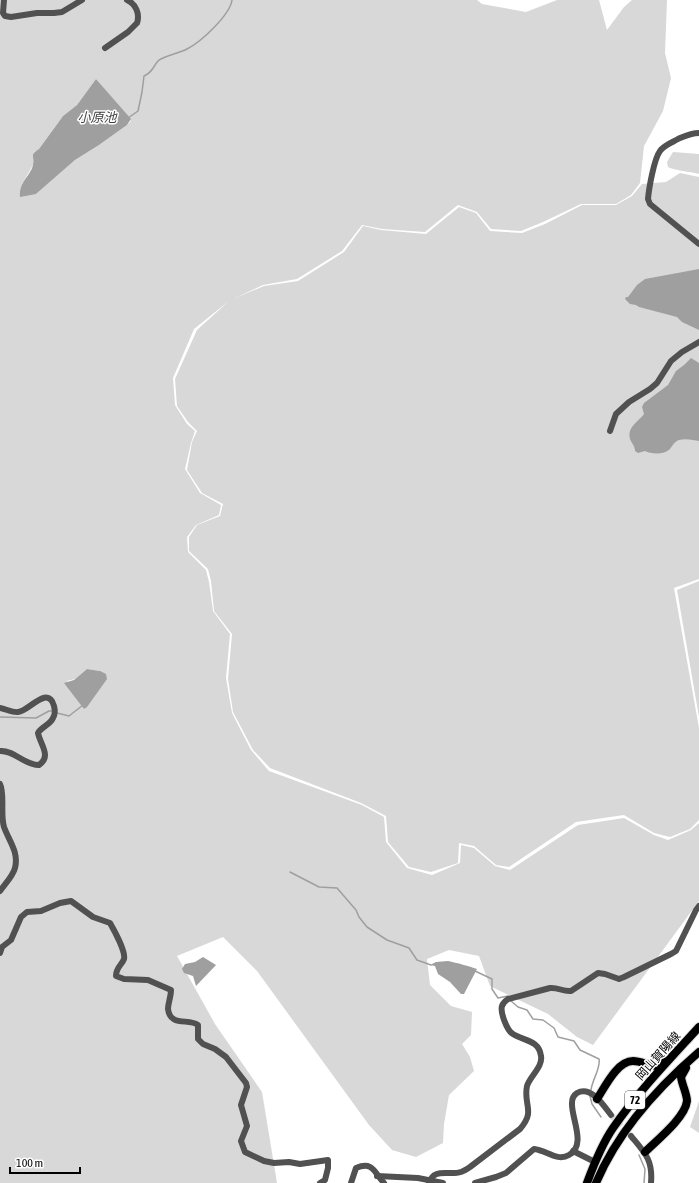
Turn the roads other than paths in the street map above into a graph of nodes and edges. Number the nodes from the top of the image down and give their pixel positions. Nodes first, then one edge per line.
1 (4, 0) edge
2 (82, 0) edge
3 (127, 0) edge
4 (105, 48) dead end
5 (699, 133) edge
6 (699, 244) edge
7 (699, 342) edge
8 (610, 430) dead end
9 (0, 708) edge
10 (0, 751) edge
11 (0, 784) edge
12 (0, 891) edge
13 (699, 906) edge
14 (0, 953) edge
15 (698, 1029) edge
16 (699, 1053) edge
17 (646, 1065) junction
18 (682, 1087) junction
19 (592, 1095) junction
20 (630, 1106) junction
21 (611, 1115) tunnel mouth
22 (632, 1121) junction
23 (631, 1136) tunnel mouth
24 (573, 1151) junction
25 (645, 1152) junction
26 (595, 1162) junction
27 (377, 1176) junction
28 (430, 1182) edge
29 (320, 1183) edge
30 (351, 1183) edge
31 (384, 1183) edge
32 (443, 1183) edge
33 (475, 1183) edge
34 (587, 1183) edge
35 (596, 1183) edge
36 (651, 1183) edge

1 - 2 street
3 - 4 street
5 - 6 street
7 - 8 street
9 - 10 street
11 - 12 street
13 - 28 street
14 - 29 street
15 - 17 main road
15 - 20 main road, 岡山賀陽線 / 72
16 - 18 main road
16 - 22 main road, 岡山賀陽線 / 72
17 - 19 main road
17 - 20 main road
18 - 22 main road
18 - 25 main road
19 - 21 street
19 - 24 street
20 - 26 main road, 岡山賀陽線 / 72
22 - 35 main road, 岡山賀陽線 / 72
23 - 25 street
24 - 26 street
24 - 33 street
25 - 36 street
26 - 34 main road, 岡山賀陽線 / 72
27 - 28 street
27 - 30 street
27 - 31 street
28 - 32 street

